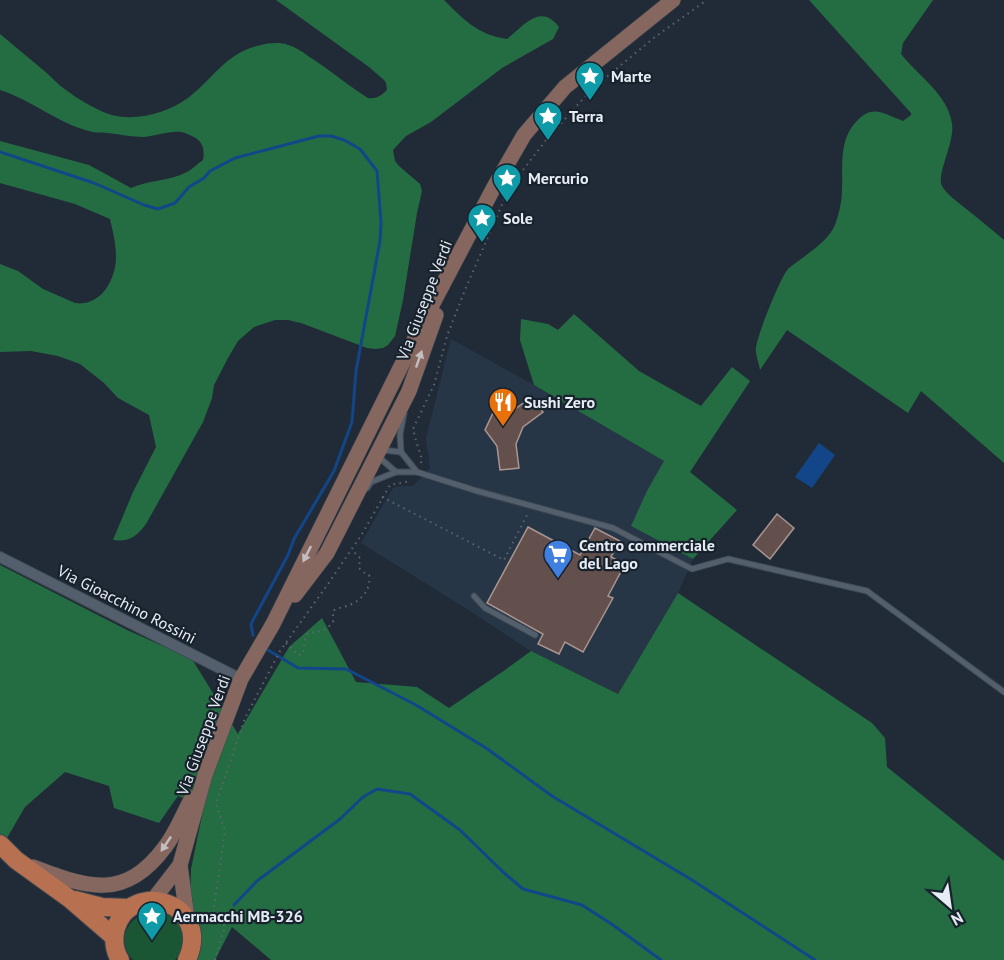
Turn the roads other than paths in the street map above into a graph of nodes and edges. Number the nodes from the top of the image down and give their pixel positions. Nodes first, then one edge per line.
1 (673, 0) edge
2 (466, 240) junction
3 (394, 380) junction
4 (409, 391) junction
5 (377, 450) junction
6 (401, 452) junction
7 (396, 472) junction
8 (417, 472) junction
9 (327, 516) junction
10 (327, 553) junction
11 (0, 556) edge
12 (474, 596) dead end
13 (273, 624) junction
14 (535, 635) dead end
15 (241, 679) junction
16 (1004, 692) edge
17 (205, 775) junction
18 (0, 844) edge
19 (16, 860) junction
20 (180, 865) junction
21 (70, 899) junction
22 (153, 900) junction
23 (130, 908) junction
24 (187, 918) junction
25 (114, 937) junction
26 (120, 960) edge
27 (187, 960) edge

1 - 2 main road
2 - 3 main road, Via Giuseppe Verdi
4 -> 2 main road, Via Giuseppe Verdi
3 - 5 main road, Via Giuseppe Verdi
3 - 9 main road, Via Giuseppe Verdi
4 - 5 main road, Via Giuseppe Verdi
4 - 6 lane
5 - 6 lane
5 - 7 lane
5 - 9 main road, Via Giuseppe Verdi
5 - 10 main road, Via Giuseppe Verdi
6 - 8 lane
7 - 8 lane
7 - 10 lane
8 - 16 lane
9 -> 13 main road, Via Giuseppe Verdi
10 - 13 main road, Via Giuseppe Verdi
11 - 15 street, Via Gioacchino Rossini
12 - 14 lane
13 - 15 main road, Via Giuseppe Verdi
15 - 17 main road, Via Giuseppe Verdi
17 -> 19 main road
17 - 20 main road, Via Giuseppe Verdi
18 - 19 main road
19 - 21 main road
20 - 22 main road, Via Giuseppe Verdi
20 - 24 main road, Via Giuseppe Verdi
21 - 23 main road
21 - 25 main road
22 - 23 main road
22 - 24 main road
23 - 25 main road
24 - 27 main road
25 - 26 main road

